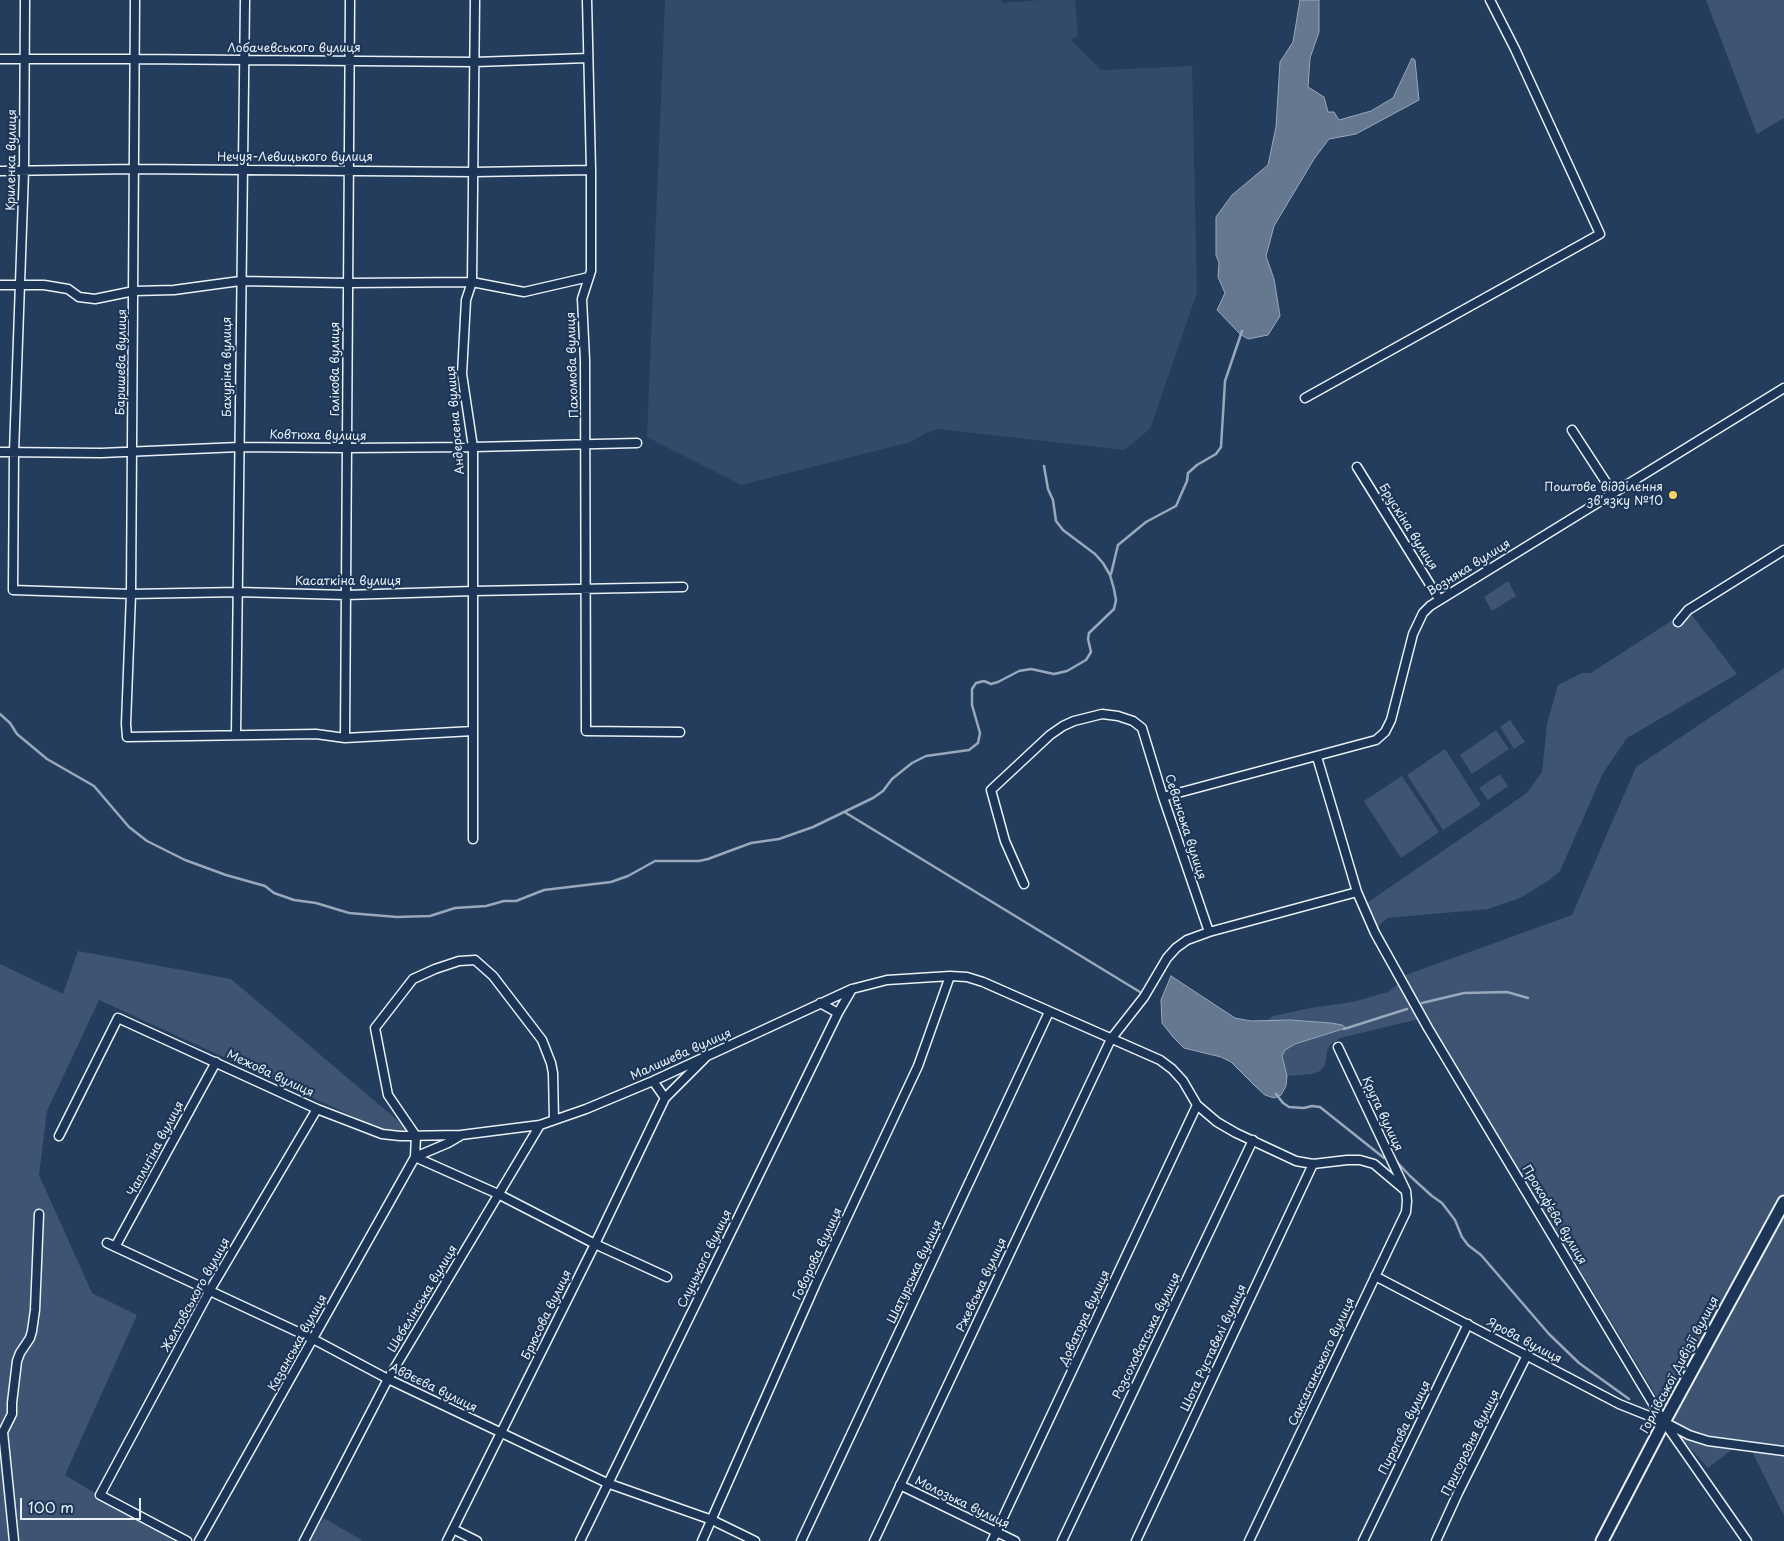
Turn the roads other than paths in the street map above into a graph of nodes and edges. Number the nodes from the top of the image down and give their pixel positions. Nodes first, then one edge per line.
1 (26, 0) edge
2 (135, 0) edge
3 (244, 0) edge
4 (350, 0) edge
5 (475, 0) edge
6 (587, 0) edge
7 (1490, 0) edge
8 (588, 58) junction
9 (0, 59) edge
10 (134, 59) junction
11 (25, 60) junction
12 (243, 61) junction
13 (350, 61) junction
14 (474, 62) junction
15 (134, 169) junction
16 (242, 169) junction
17 (349, 170) junction
18 (590, 170) junction
19 (0, 171) edge
20 (24, 171) junction
21 (474, 172) junction
22 (589, 276) junction
23 (240, 281) junction
24 (472, 282) junction
25 (348, 283) junction
26 (21, 284) junction
27 (0, 285) edge
28 (134, 291) junction
29 (1784, 388) edge
30 (1305, 398) dead end
31 (1572, 430) dead end
32 (637, 443) dead end
33 (586, 445) junction
34 (239, 447) junction
35 (347, 448) junction
36 (473, 448) junction
37 (0, 452) edge
38 (14, 452) junction
39 (132, 452) junction
40 (1357, 467) dead end
41 (1613, 493) junction
42 (1784, 550) edge
43 (587, 588) junction
44 (683, 588) dead end
45 (13, 590) joint
46 (473, 590) junction
47 (238, 592) junction
48 (131, 594) junction
49 (346, 595) junction
50 (1439, 599) junction
51 (1678, 622) dead end
52 (473, 731) junction
53 (680, 732) dead end
54 (236, 734) junction
55 (345, 738) junction
56 (1316, 757) junction
57 (1163, 797) junction
58 (474, 839) dead end
59 (1024, 884) dead end
60 (1357, 892) junction
61 (1209, 932) junction
62 (950, 976) junction
63 (852, 989) junction
64 (820, 1003) junction
65 (1049, 1012) junction
66 (838, 1013) junction
67 (1112, 1039) junction
68 (1338, 1047) dead end
69 (710, 1054) junction
70 (216, 1062) junction
71 (653, 1081) junction
72 (665, 1098) junction
73 (1198, 1105) junction
74 (317, 1109) junction
75 (554, 1120) junction
76 (540, 1124) junction
77 (461, 1135) junction
78 (59, 1136) dead end
79 (416, 1136) junction
80 (1253, 1140) junction
81 (415, 1157) junction
82 (1313, 1164) junction
83 (1406, 1191) junction
84 (498, 1194) junction
85 (1784, 1202) edge
86 (39, 1214) dead end
87 (107, 1243) dead end
88 (595, 1244) junction
89 (115, 1247) junction
90 (1375, 1276) junction
91 (667, 1277) dead end
92 (210, 1290) junction
93 (1468, 1324) junction
94 (313, 1339) junction
95 (1527, 1355) junction
96 (388, 1379) junction
97 (1664, 1422) junction
98 (502, 1433) junction
99 (1784, 1451) edge
100 (608, 1483) junction
101 (900, 1485) junction
102 (712, 1520) junction
103 (453, 1529) junction
104 (997, 1532) junction
105 (14, 1541) edge
106 (187, 1541) edge
107 (200, 1541) edge
108 (304, 1541) edge
109 (447, 1541) edge
110 (477, 1541) edge
111 (580, 1541) edge
112 (702, 1541) edge
113 (755, 1541) edge
114 (801, 1541) edge
115 (874, 1541) edge
116 (992, 1541) edge
117 (1015, 1541) edge
118 (1062, 1541) edge
119 (1136, 1541) edge
120 (1249, 1541) edge
121 (1364, 1541) edge
122 (1436, 1541) edge
123 (1602, 1541) edge
124 (1747, 1541) edge

1 - 11 street, Криленка вулиця
2 - 10 street, Баришева вулиця
3 - 12 street, Бахуріна вулиця
4 - 13 street, Голікова вулиця
5 - 14 street, Андерсена вулиця
6 - 8 street, Пахомова вулиця
7 - 30 street
8 - 14 street, Лобачевського вулиця
8 - 18 street, Пахомова вулиця
9 - 11 street, Лобачевського вулиця
10 - 11 street, Лобачевського вулиця
10 - 12 street, Лобачевського вулиця
10 - 15 street, Баришева вулиця
11 - 20 street, Криленка вулиця
12 - 13 street, Лобачевського вулиця
12 - 16 street, Бахуріна вулиця
13 - 14 street, Лобачевського вулиця
13 - 17 street, Голікова вулиця
14 - 21 street, Андерсена вулиця
15 - 16 street, Нечуя-Левицького вулиця
15 - 20 street, Нечуя-Левицького вулиця
15 - 28 street, Баришева вулиця
16 - 17 street, Нечуя-Левицького вулиця
16 - 23 street, Бахуріна вулиця
17 - 21 street, Нечуя-Левицького вулиця
17 - 25 street, Голікова вулиця
18 - 21 street, Нечуя-Левицького вулиця
18 - 22 street, Пахомова вулиця
19 - 20 street, Нечуя-Левицького вулиця
20 - 26 street, Криленка вулиця
21 - 24 street, Андерсена вулиця
22 - 24 street
22 - 33 street, Пахомова вулиця
23 - 25 street
23 - 28 street
23 - 34 street, Бахуріна вулиця
24 - 25 street
24 - 36 street, Андерсена вулиця
25 - 35 street, Голікова вулиця
26 - 27 street
26 - 28 street
26 - 38 street, Криленка вулиця
28 - 39 street, Баришева вулиця
29 - 41 street, Возняка вулиця
31 - 41 street
32 - 33 street, Ковтюха вулиця
33 - 36 street, Ковтюха вулиця
33 - 43 street, Пахомова вулиця
34 - 35 street, Ковтюха вулиця
34 - 39 street, Ковтюха вулиця
34 - 47 street, Бахуріна вулиця
35 - 36 street, Ковтюха вулиця
35 - 49 street, Голікова вулиця
36 - 46 street, Андерсена вулиця
37 - 38 street, Ковтюха вулиця
38 - 39 street, Ковтюха вулиця
38 - 45 street, Криленка вулиця
39 - 48 street, Баришева вулиця
40 - 50 street, Брускіна вулиця
41 - 50 street, Возняка вулиця
42 - 51 street
43 - 44 street, Касаткіна вулиця
43 - 46 street, Касаткіна вулиця
43 - 53 street, Пахомова вулиця
45 - 48 street, Касаткіна вулиця
46 - 49 street, Касаткіна вулиця
46 - 52 street, Андерсена вулиця
47 - 48 street, Касаткіна вулиця
47 - 49 street, Касаткіна вулиця
47 - 54 street, Бахуріна вулиця
48 - 54 street, Баришева вулиця
49 - 55 street, Голікова вулиця
50 - 56 street, Возняка вулиця
52 - 55 street
52 - 58 street, Андерсена вулиця
54 - 55 street
56 - 57 street, Возняка вулиця
56 - 60 street, Прокоф’єва вулиця
57 - 59 street, Севанська вулиця
57 - 61 street, Севанська вулиця
60 - 61 street
60 - 97 street, Прокоф’єва вулиця
61 - 67 street
62 - 63 street, Малишева вулиця
62 - 65 street, Малишева вулиця
62 - 102 street, Говорова вулиця
63 - 64 street, Малишева вулиця
63 - 66 street, Слуцького вулиця
64 - 66 street
64 - 69 street, Малишева вулиця
65 - 67 street, Малишева вулиця
65 - 114 street, Шатурська вулиця
66 - 100 street, Слуцького вулиця
67 - 73 street, Малишева вулиця
67 - 101 street, Ржевська вулиця
68 - 83 street, Крута вулиця
69 - 71 street, Малишева вулиця
69 - 72 street, Брюсова вулиця
70 - 74 street, Межова вулиця
70 - 78 street, Межова вулиця
70 - 89 street, Чаплигіна вулиця
71 - 72 street
71 - 75 street, Малишева вулиця
72 - 88 street, Брюсова вулиця
73 - 80 street, Малишева вулиця
73 - 104 street, Доватора вулиця
74 - 79 street, Межова вулиця
74 - 92 street, Желтовського вулиця
75 - 76 street, Малишева вулиця
75 - 79 street
76 - 77 street, Малишева вулиця
76 - 84 street, Шебелінська вулиця
77 - 79 street, Малишева вулиця
77 - 81 street
79 - 81 street, Казанська вулиця
80 - 82 street, Малишева вулиця
80 - 118 street, Розсоховатська вулиця
81 - 84 street
81 - 94 street, Казанська вулиця
82 - 83 street
82 - 119 street, Шота Руставелі вулиця
83 - 90 street, Саксаганського вулиця
84 - 88 street
84 - 96 street, Шебелінська вулиця
85 - 97 main road, Горлівської Дивізії вулиця
86 - 105 street
87 - 89 street, Авдєєва вулиця
88 - 91 street
88 - 98 street, Брюсова вулиця
89 - 92 street, Авдєєва вулиця
90 - 93 street, Ярова вулиця
90 - 120 street, Саксаганського вулиця
92 - 94 street, Авдєєва вулиця
92 - 106 street, Желтовського вулиця
93 - 95 street, Ярова вулиця
93 - 121 street, Пирогова вулиця
94 - 96 street, Авдєєва вулиця
94 - 107 street, Казанська вулиця
95 - 97 street, Ярова вулиця
95 - 122 street, Пригородня вулиця
96 - 98 street, Авдєєва вулиця
96 - 108 street, Шебелінська вулиця
97 - 99 street, Ярова вулиця
97 - 123 main road, Горлівської Дивізії вулиця
97 - 124 street, Прокоф’єва вулиця
98 - 100 street, Авдєєва вулиця
98 - 103 street, Брюсова вулиця
100 - 102 street, Авдєєва вулиця
100 - 111 street, Слуцького вулиця
101 - 104 street, Молозька вулиця
101 - 115 street, Ржевська вулиця
102 - 112 street, Говорова вулиця
102 - 113 street, Авдєєва вулиця
103 - 109 street, Брюсова вулиця
103 - 110 street
104 - 116 street, Доватора вулиця
104 - 117 street, Молозька вулиця

